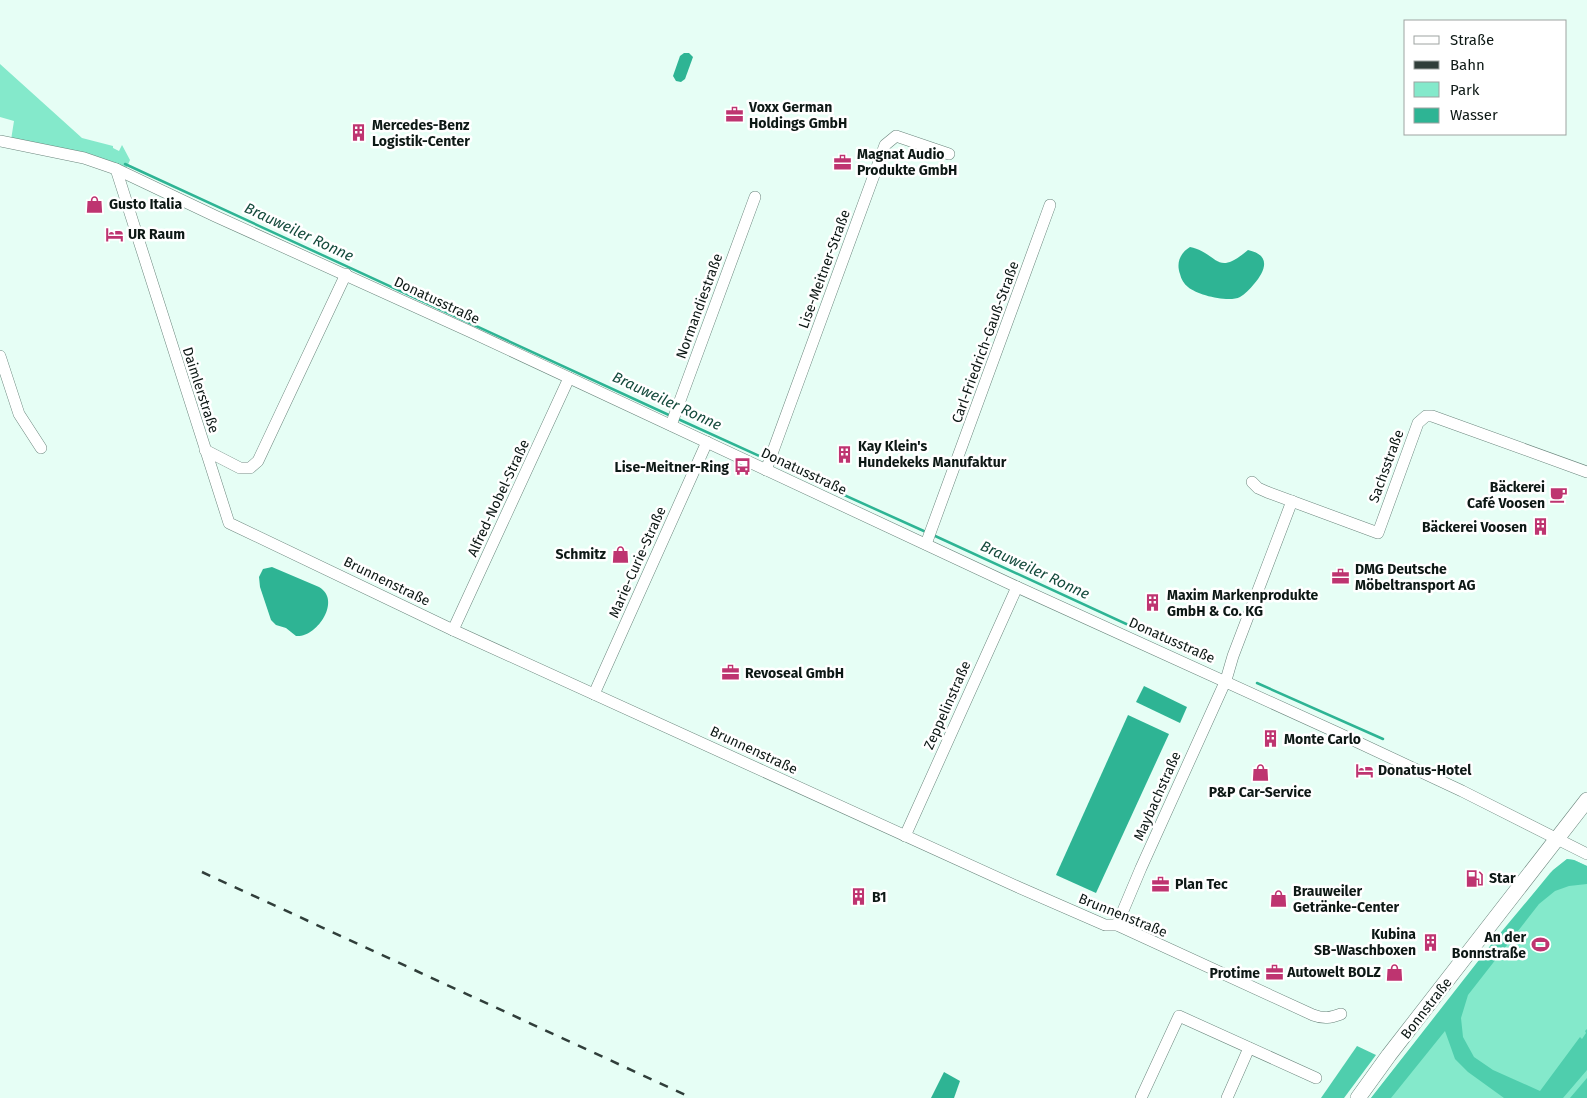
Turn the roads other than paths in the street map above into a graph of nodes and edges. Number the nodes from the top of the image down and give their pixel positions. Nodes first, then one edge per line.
1 (0, 141) edge
2 (949, 154) dead end
3 (116, 169) junction
4 (755, 196) dead end
5 (1050, 206) dead end
6 (346, 274) junction
7 (0, 356) edge
8 (569, 378) junction
9 (672, 423) junction
10 (707, 442) junction
11 (41, 448) dead end
12 (205, 450) junction
13 (767, 468) junction
14 (1587, 472) edge
15 (1252, 482) dead end
16 (1292, 501) junction
17 (927, 541) junction
18 (1017, 587) junction
19 (453, 630) junction
20 (1226, 680) junction
21 (594, 694) junction
22 (1587, 800) edge
23 (905, 836) junction
24 (1557, 838) junction
25 (1587, 854) edge
26 (1117, 926) junction
27 (1341, 1014) dead end
28 (1250, 1048) junction
29 (1316, 1078) dead end
30 (1141, 1098) edge
31 (1227, 1098) edge
32 (1358, 1098) edge

1 - 3 street, Donatusstraße
2 - 13 street, Lise-Meitner-Straße
3 - 6 street, Donatusstraße
3 - 12 street, Daimlerstraße
4 - 9 street, Normandiestraße
5 - 17 street, Carl-Friedrich-Gauß-Straße
6 - 8 street, Donatusstraße
6 - 12 street, Daimlerstraße
7 - 11 street
8 - 9 street, Donatusstraße
8 - 19 street, Alfred-Nobel-Straße
9 - 10 street, Donatusstraße
10 - 13 street, Donatusstraße
10 - 21 street, Marie-Curie-Straße
12 - 19 street, Brunnenstraße
13 - 17 street, Donatusstraße
14 - 16 street, Sachsstraße
15 - 16 street, Sachsstraße
16 - 20 street, Maybachstraße
17 - 18 street, Donatusstraße
18 - 20 street, Donatusstraße
18 - 23 street, Zeppelinstraße
19 - 21 street, Brunnenstraße
20 - 24 street, Donatusstraße
20 - 26 street, Maybachstraße
21 - 23 street, Brunnenstraße
22 - 24 main road, Bonnstraße
23 - 26 street, Brunnenstraße
24 - 25 street, Donatusstraße
24 - 32 main road, Bonnstraße
26 - 27 street, Brunnenstraße
28 - 29 street
28 - 30 street
28 - 31 street

